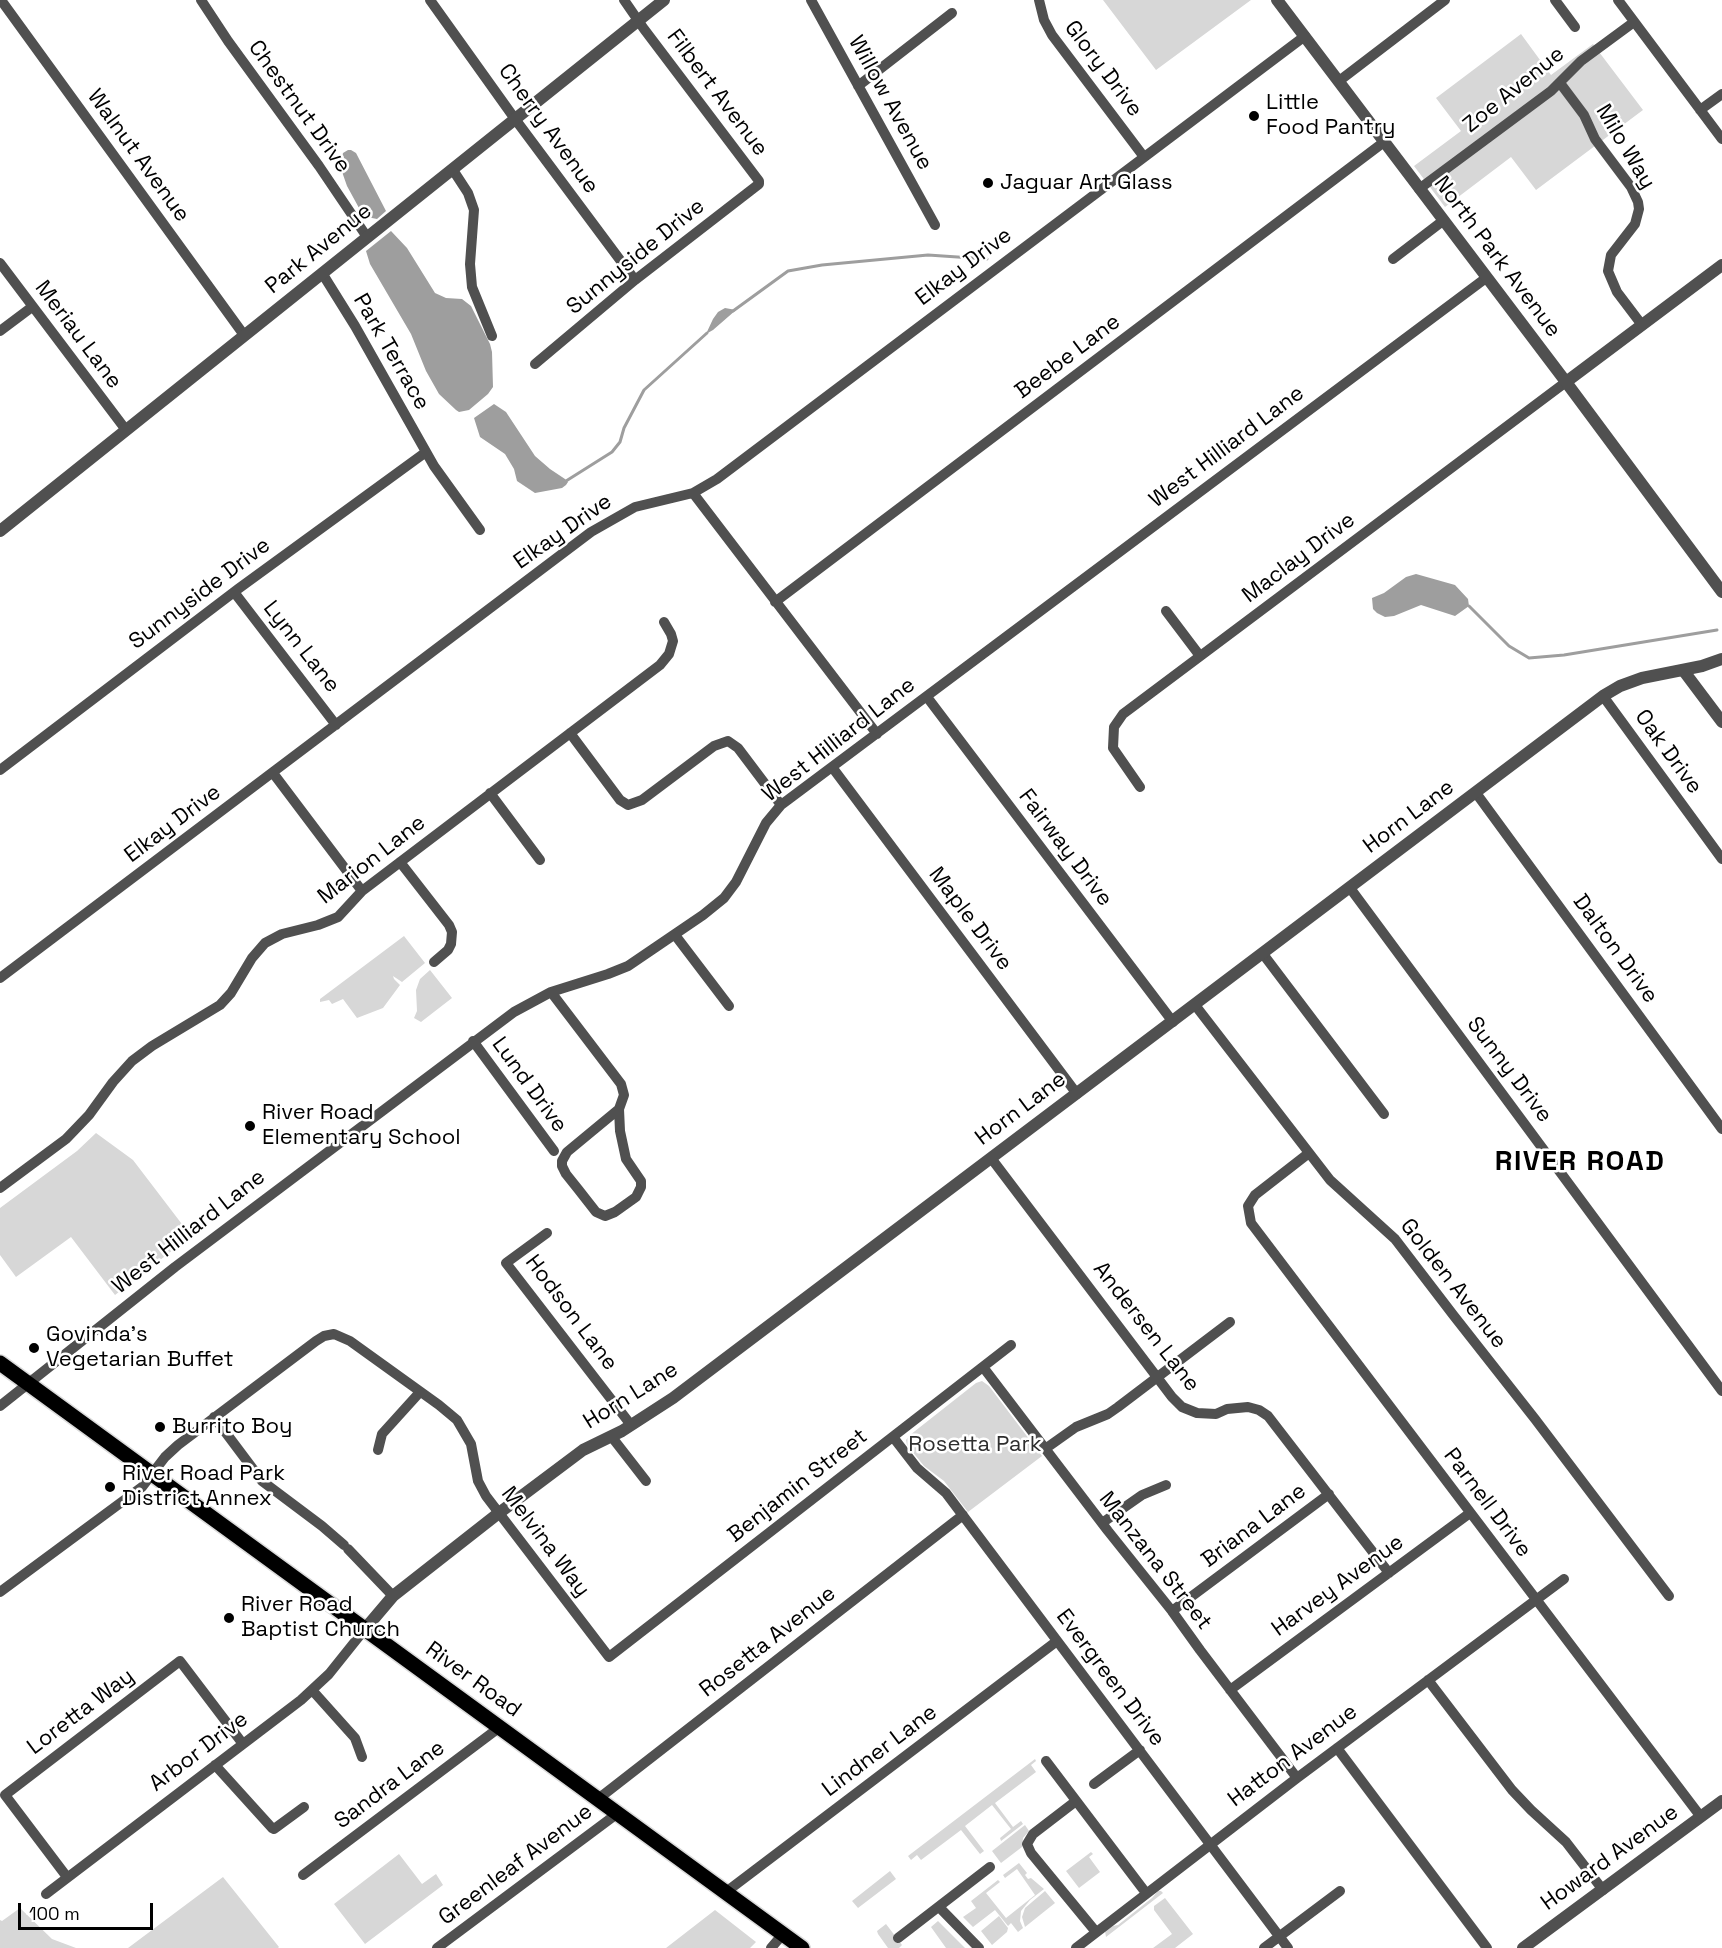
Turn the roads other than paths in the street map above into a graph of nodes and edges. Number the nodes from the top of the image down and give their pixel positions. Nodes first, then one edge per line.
1 (1, 0) edge
2 (201, 0) edge
3 (430, 0) edge
4 (624, 0) edge
5 (664, 0) edge
6 (811, 0) edge
7 (1039, 0) edge
8 (1277, 0) edge
9 (1445, 0) edge
10 (1555, 0) edge
11 (1618, 0) edge
12 (951, 13) dead end
13 (638, 20) junction
14 (1634, 21) junction
15 (1575, 27) dead end
16 (1305, 36) junction
17 (1339, 81) junction
18 (1560, 83) junction
19 (858, 86) junction
20 (1722, 94) edge
21 (1700, 110) junction
22 (515, 119) junction
23 (1722, 139) edge
24 (1384, 142) junction
25 (1144, 157) junction
26 (453, 170) junction
27 (759, 181) joint
28 (1419, 189) junction
29 (1444, 220) junction
30 (935, 225) dead end
31 (367, 237) junction
32 (1393, 259) dead end
33 (0, 263) edge
34 (1722, 265) edge
35 (322, 273) junction
36 (1486, 278) junction
37 (635, 280) junction
38 (32, 307) junction
39 (1642, 325) junction
40 (0, 331) edge
41 (244, 335) junction
42 (492, 336) dead end
43 (535, 364) dead end
44 (1566, 382) junction
45 (126, 430) junction
46 (426, 452) junction
47 (693, 493) junction
48 (480, 530) dead end
49 (0, 531) edge
50 (1718, 578) edge
51 (234, 592) junction
52 (1722, 592) edge
53 (775, 602) junction
54 (1166, 611) dead end
55 (664, 621) dead end
56 (1200, 656) junction
57 (1722, 659) edge
58 (1683, 670) junction
59 (1603, 696) junction
60 (927, 697) junction
61 (1722, 722) edge
62 (336, 725) junction
63 (570, 733) junction
64 (877, 734) junction
65 (832, 767) junction
66 (0, 770) edge
67 (273, 773) junction
68 (1140, 787) dead end
69 (490, 793) junction
70 (1476, 793) junction
71 (781, 805) junction
72 (540, 860) dead end
73 (1722, 860) edge
74 (400, 862) junction
75 (1350, 888) junction
76 (362, 891) junction
77 (675, 935) junction
78 (1263, 954) junction
79 (434, 962) dead end
80 (0, 978) edge
81 (550, 992) junction
82 (1195, 1005) junction
83 (729, 1006) dead end
84 (1173, 1022) junction
85 (473, 1041) junction
86 (1077, 1094) junction
87 (620, 1109) junction
88 (1384, 1114) dead end
89 (1722, 1128) edge
90 (554, 1151) dead end
91 (1309, 1153) junction
92 (991, 1158) junction
93 (0, 1188) edge
94 (547, 1233) dead end
95 (1230, 1322) dead end
96 (1011, 1345) dead end
97 (0, 1363) edge
98 (983, 1367) junction
99 (1157, 1377) junction
100 (29, 1384) junction
101 (1722, 1391) edge
102 (420, 1392) junction
103 (0, 1406) edge
104 (214, 1417) junction
105 (631, 1425) junction
106 (611, 1436) junction
107 (893, 1437) junction
108 (1046, 1449) junction
109 (378, 1450) dead end
110 (153, 1474) junction
111 (646, 1481) dead end
112 (1166, 1485) dead end
113 (1329, 1494) junction
114 (1470, 1512) junction
115 (498, 1514) junction
116 (963, 1515) junction
117 (1101, 1523) junction
118 (1389, 1573) junction
119 (1564, 1579) dead end
120 (0, 1592) edge
121 (393, 1596) junction
122 (1669, 1596) dead end
123 (1536, 1600) junction
124 (1172, 1611) junction
125 (365, 1629) junction
126 (1058, 1641) junction
127 (609, 1657) joint
128 (1428, 1680) junction
129 (312, 1690) junction
130 (1230, 1690) junction
131 (500, 1727) junction
132 (243, 1744) junction
133 (1337, 1748) junction
134 (1140, 1750) junction
135 (362, 1757) dead end
136 (1046, 1761) dead end
137 (215, 1764) junction
138 (1297, 1778) junction
139 (1094, 1784) dead end
140 (598, 1799) junction
141 (1076, 1801) junction
142 (1722, 1801) edge
143 (304, 1807) dead end
144 (618, 1813) junction
145 (1701, 1817) junction
146 (1210, 1844) junction
147 (990, 1867) dead end
148 (303, 1875) dead end
149 (68, 1877) junction
150 (1603, 1890) junction
151 (1340, 1891) dead end
152 (726, 1892) junction
153 (1146, 1893) junction
154 (46, 1894) dead end
155 (939, 1907) junction
156 (1096, 1932) junction
157 (783, 1934) junction
158 (1280, 1936) junction
159 (898, 1938) dead end
160 (437, 1948) edge
161 (771, 1948) edge
162 (802, 1948) edge
163 (979, 1948) edge
164 (1076, 1948) edge
165 (1264, 1948) edge
166 (1288, 1948) edge
167 (1487, 1948) edge
168 (1523, 1948) edge

1 - 41 street, Walnut Avenue
2 - 31 street, Chestnut Drive
3 - 22 street, Cherry Avenue
4 - 13 street, Filbert Avenue
5 - 13 street, Park Avenue
6 - 19 street, Willow Avenue
7 - 25 street, Glory Drive
8 - 16 street, North Park Avenue
9 - 17 street
10 - 15 street
11 - 14 street
12 - 19 street
13 - 22 street, Park Avenue
13 - 27 street, Filbert Avenue
14 - 18 street, Zoe Avenue
14 - 21 street
16 - 17 street, North Park Avenue
16 - 25 street, Elkay Drive
17 - 24 street, North Park Avenue
18 - 28 street, Zoe Avenue
18 - 39 street, Milo Way
19 - 30 street, Willow Avenue
20 - 21 street
21 - 23 street
22 - 26 street, Park Avenue
22 - 37 street, Cherry Avenue
24 - 28 street, North Park Avenue
24 - 53 street, Beebe Lane
25 - 47 street, Elkay Drive
26 - 31 street, Park Avenue
26 - 42 street
27 - 37 street, Sunnyside Drive
28 - 29 street, North Park Avenue
29 - 32 street
29 - 36 street, North Park Avenue
31 - 35 street, Park Avenue
33 - 38 street, Meriau Lane
34 - 39 street
35 - 41 street, Park Avenue
35 - 46 street, Park Terrace
36 - 44 street, North Park Avenue
36 - 60 street, West Hilliard Lane
37 - 43 street, Sunnyside Drive
38 - 40 street
38 - 45 street, Meriau Lane
39 - 44 street
41 - 45 street, Park Avenue
44 - 50 street
44 - 56 street, Maclay Drive
45 - 49 street, Park Avenue
46 - 48 street, Park Terrace
46 - 51 street, Sunnyside Drive
47 - 53 street
47 - 62 street, Elkay Drive
50 - 52 street
51 - 62 street, Lynn Lane
51 - 66 street, Sunnyside Drive
53 - 64 street
54 - 56 street
55 - 63 street, Marion Lane
56 - 68 street, Maclay Drive
57 - 58 street, Horn Lane
58 - 59 street, Horn Lane
58 - 61 street
59 - 70 street, Horn Lane
59 - 73 street, Oak Drive
60 - 64 street, West Hilliard Lane
60 - 84 street, Fairway Drive
62 - 67 street, Elkay Drive
63 - 69 street, Marion Lane
63 - 71 street
64 - 65 street, West Hilliard Lane
65 - 71 street, West Hilliard Lane
65 - 86 street, Maple Drive
67 - 76 street
67 - 80 street, Elkay Drive
69 - 72 street
69 - 74 street, Marion Lane
70 - 75 street, Horn Lane
70 - 89 street, Dalton Drive
71 - 77 street, West Hilliard Lane
74 - 76 street, Marion Lane
74 - 79 street
75 - 78 street, Horn Lane
75 - 101 street, Sunny Drive
76 - 93 street, Marion Lane
77 - 81 street, West Hilliard Lane
77 - 83 street
78 - 82 street, Horn Lane
78 - 88 street
81 - 85 street, West Hilliard Lane
81 - 87 street
82 - 84 street, Horn Lane
82 - 91 street, Golden Avenue
84 - 86 street, Horn Lane
85 - 90 street, Lund Drive
85 - 100 street, West Hilliard Lane
86 - 92 street, Horn Lane
87 - 87 street
91 - 114 street, Parnell Drive
91 - 122 street, Golden Avenue
92 - 99 street, Andersen Lane
92 - 105 street, Horn Lane
94 - 105 street, Hodson Lane
95 - 99 street
96 - 98 street, Benjamin Street
97 - 100 main road, River Road
98 - 107 street, Benjamin Street
98 - 108 street, Manzana Street
99 - 108 street
99 - 113 street, Andersen Lane
100 - 103 street, West Hilliard Lane
100 - 110 main road, River Road
102 - 104 street, Melvina Way
102 - 109 street
102 - 115 street, Melvina Way
104 - 110 street
104 - 121 street
105 - 106 street, Horn Lane
106 - 111 street
106 - 115 street, Horn Lane
107 - 116 street, Evergreen Drive
107 - 127 street, Benjamin Street
108 - 117 street, Manzana Street
110 - 120 street
110 - 125 main road, River Road
112 - 117 street
113 - 118 street, Andersen Lane
113 - 124 street, Briana Lane
114 - 118 street, Harvey Avenue
114 - 123 street, Parnell Drive
115 - 121 street, Horn Lane
115 - 127 street, Melvina Way
116 - 126 street, Evergreen Drive
116 - 140 street, Rosetta Avenue
117 - 124 street, Manzana Street
118 - 130 street, Harvey Avenue
119 - 123 street, Hatton Avenue
121 - 125 street, Horn Lane
123 - 128 street, Hatton Avenue
123 - 145 street, Parnell Drive
124 - 130 street, Manzana Street
125 - 129 street, Arbor Drive
125 - 131 main road, River Road
126 - 134 street, Evergreen Drive
126 - 152 street, Lindner Lane
128 - 133 street, Hatton Avenue
128 - 150 street
129 - 132 street, Arbor Drive
129 - 135 street
130 - 138 street, Manzana Street
131 - 140 main road, River Road
131 - 148 street, Sandra Lane
132 - 137 street, Arbor Drive
132 - 149 street, Loretta Way
133 - 138 street, Hatton Avenue
133 - 167 street
134 - 139 street
134 - 146 street, Evergreen Drive
136 - 141 street
137 - 143 street
137 - 149 street, Arbor Drive
138 - 146 street, Hatton Avenue
140 - 144 main road, River Road
141 - 153 street
141 - 156 street
142 - 145 street, Howard Avenue
144 - 152 main road, River Road
144 - 160 street, Greenleaf Avenue
145 - 150 street, Howard Avenue
146 - 153 street, Hatton Avenue
146 - 158 street, Evergreen Drive
147 - 155 street
149 - 154 street, Arbor Drive
150 - 168 street, Howard Avenue
151 - 158 street
152 - 157 main road, River Road
153 - 156 street, Hatton Avenue
155 - 159 street
155 - 163 street
156 - 164 street, Hatton Avenue
157 - 161 street
157 - 162 main road, River Road
158 - 165 street
158 - 166 street, Evergreen Drive

